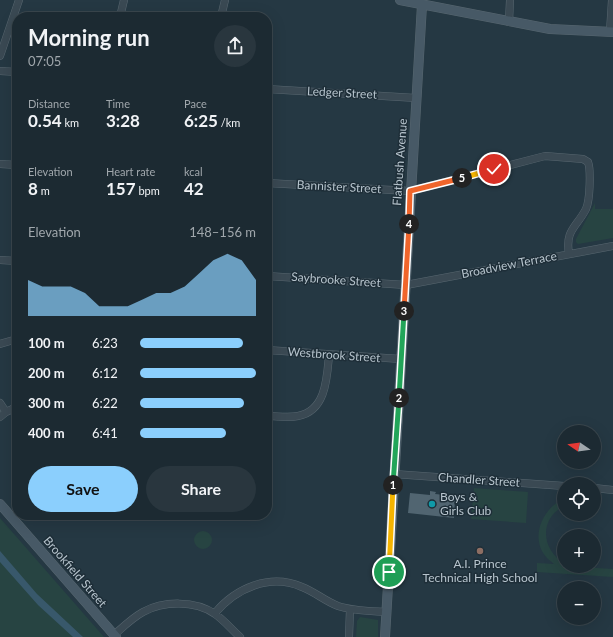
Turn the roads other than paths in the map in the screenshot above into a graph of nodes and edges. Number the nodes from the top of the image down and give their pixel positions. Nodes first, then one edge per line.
1 (19, 0) edge
2 (124, 0) edge
3 (225, 0) edge
4 (400, 0) edge
5 (510, 0) edge
6 (612, 0) edge
7 (423, 2) edge
8 (15, 12) edge
9 (121, 12) edge
10 (222, 12) edge
11 (12, 21) edge
12 (509, 22) junction
13 (611, 32) edge
14 (0, 56) edge
15 (0, 71) edge
16 (12, 72) edge
17 (272, 89) edge
18 (416, 98) junction
19 (0, 164) edge
20 (12, 165) edge
21 (272, 182) edge
22 (410, 191) junction
23 (613, 246) edge
24 (569, 254) junction
25 (0, 260) edge
26 (12, 260) edge
27 (272, 276) edge
28 (406, 285) junction
29 (12, 340) edge
30 (0, 344) edge
31 (272, 350) edge
32 (329, 355) junction
33 (401, 360) junction
34 (0, 403) edge
35 (12, 410) edge
36 (3, 415) edge
37 (272, 416) edge
38 (394, 474) junction
39 (557, 486) edge
40 (601, 489) edge
41 (613, 490) edge
42 (0, 504) edge
43 (12, 518) edge
44 (14, 520) edge
45 (350, 610) junction
46 (386, 612) junction
47 (215, 614) junction
48 (115, 636) edge
49 (240, 637) edge
50 (349, 637) edge
51 (385, 637) edge

1 - 8 street
2 - 9 street
3 - 10 street
4 - 7 street
5 - 12 street
6 - 13 street
7 - 12 street
7 - 18 street, Flatbush Avenue
11 - 14 street
12 - 13 street
15 - 16 street
17 - 18 street, Ledger Street
18 - 22 street, Flatbush Avenue
19 - 20 street
21 - 22 street, Bannister Street
22 - 24 street, Bannister Street
22 - 28 street, Flatbush Avenue
23 - 24 street, Broadview Terrace
24 - 28 street, Broadview Terrace
25 - 26 street
27 - 28 street, Saybrooke Street
28 - 33 street, Flatbush Avenue
29 - 30 street
31 - 32 street, Westbrook Street
32 - 33 street, Westbrook Street
32 - 37 street
33 - 38 street, Flatbush Avenue
34 - 36 street
35 - 36 street
38 - 39 street, Chandler Street
38 - 46 street, Flatbush Avenue
40 - 41 street
42 - 43 street, Brookfield Street
44 - 48 street, Brookfield Street
45 - 46 street
45 - 47 street
45 - 50 street
46 - 51 street, Flatbush Avenue
47 - 48 street
47 - 49 street

